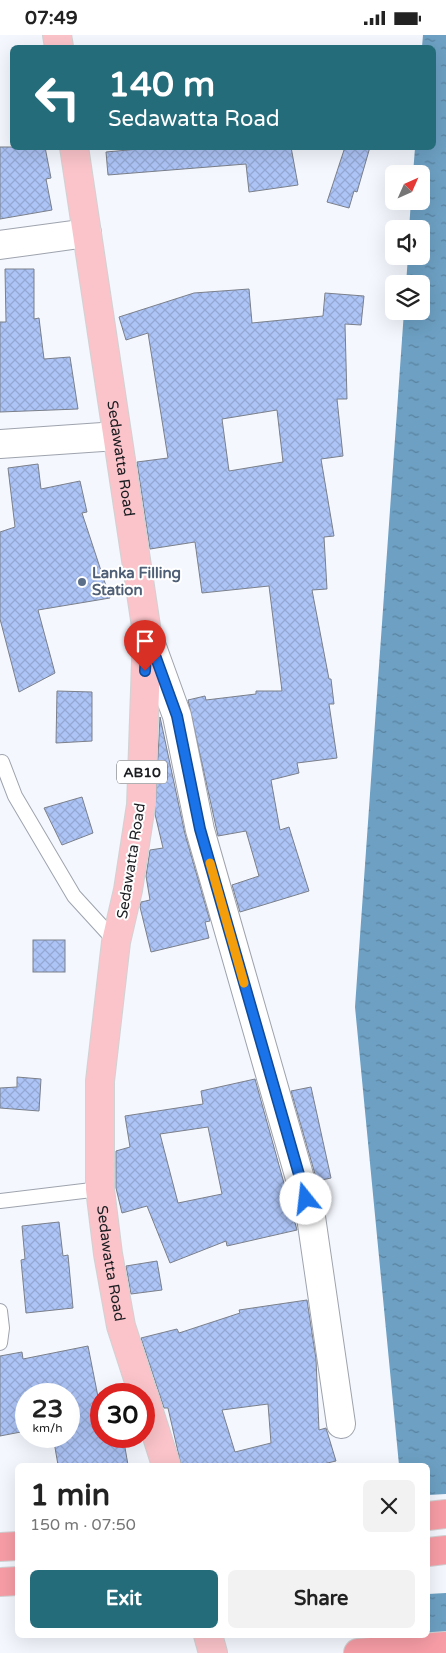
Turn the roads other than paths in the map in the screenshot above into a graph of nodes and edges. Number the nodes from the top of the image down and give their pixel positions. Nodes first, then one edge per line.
1 (74, 150) edge
2 (87, 233) junction
3 (0, 245) edge
4 (117, 436) junction
5 (0, 444) edge
6 (147, 633) junction
7 (2, 762) dead end
8 (116, 942) junction
9 (100, 1189) junction
10 (0, 1201) edge
11 (0, 1311) edge
12 (0, 1343) edge
13 (139, 1383) edge
14 (341, 1424) dead end
15 (155, 1432) edge
16 (165, 1463) edge
17 (446, 1515) edge
18 (430, 1516) edge
19 (15, 1546) edge
20 (0, 1547) edge
21 (446, 1550) edge
22 (430, 1552) edge
23 (15, 1581) edge
24 (0, 1582) edge
25 (209, 1638) edge
26 (446, 1646) edge
27 (213, 1653) edge
28 (358, 1653) edge

1 - 2 main road, Sedawatta Road / AB10
2 - 3 street
2 - 4 main road, Sedawatta Road / AB10
4 - 5 street
4 - 6 main road, Sedawatta Road / AB10
6 - 8 main road, Sedawatta Road / AB10
6 - 14 street
7 - 8 lane
8 - 9 main road, Sedawatta Road / AB10
9 - 10 lane
9 - 13 main road, Sedawatta Road / AB10
11 - 12 lane
15 - 16 main road, Sedawatta Road / AB10
17 - 18 highway
19 - 20 highway
21 - 22 highway
23 - 24 highway
25 - 27 main road
26 - 28 highway

